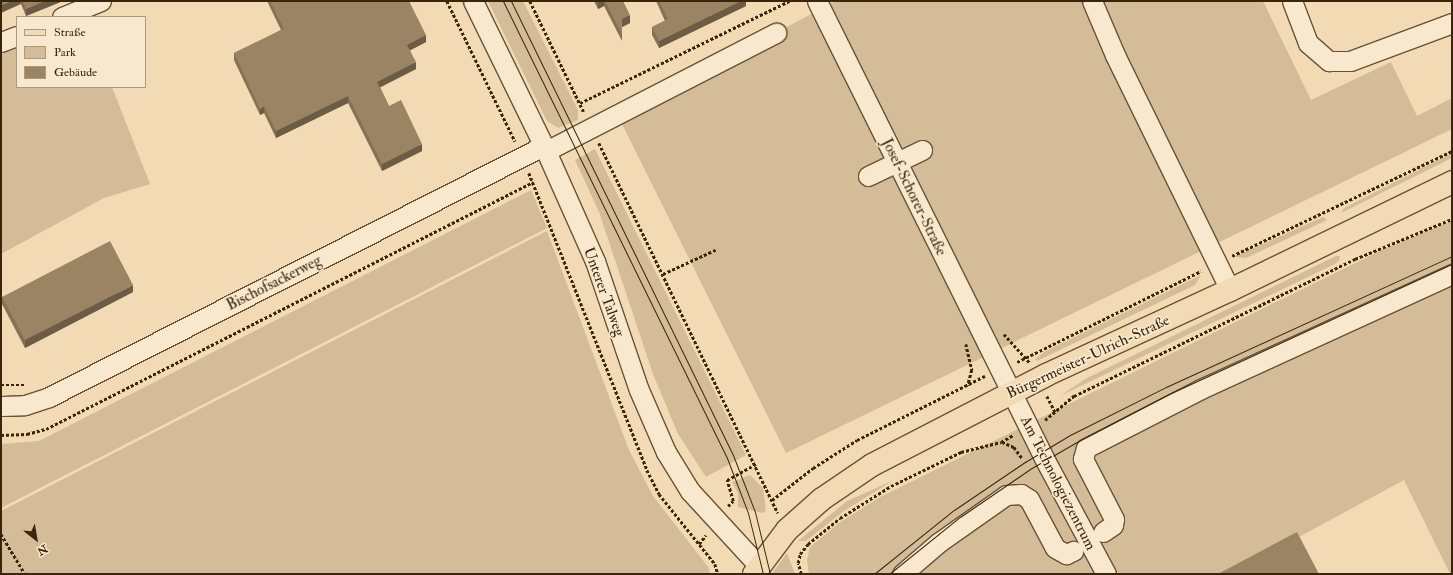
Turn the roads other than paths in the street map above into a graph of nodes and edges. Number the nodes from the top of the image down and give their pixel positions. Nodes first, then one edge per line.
1 (101, 1) edge
2 (1092, 1) edge
3 (1292, 1) edge
4 (464, 2) edge
5 (825, 4) edge
6 (64, 16) edge
7 (1452, 23) edge
8 (776, 33) dead end
9 (16, 36) edge
10 (1, 42) edge
11 (545, 149) junction
12 (922, 150) dead end
13 (896, 162) junction
14 (868, 176) dead end
15 (1452, 182) edge
16 (1452, 274) edge
17 (1230, 290) junction
18 (1011, 392) junction
19 (1, 406) edge
20 (1103, 532) dead end
21 (1073, 551) dead end
22 (756, 570) edge
23 (902, 574) edge
24 (1106, 574) edge

1 - 6 street
2 - 17 street
3 - 7 street
4 - 11 street, Unterer Talweg
5 - 13 street, Josef-Schorer-Straße
8 - 11 street, Bischofsackerweg
9 - 10 street
11 - 19 street, Bischofsackerweg
11 - 22 street, Unterer Talweg
12 - 13 street
13 - 14 street
13 - 18 street, Josef-Schorer-Straße
15 - 17 main road, Bürgermeister-Ulrich-Straße
16 - 20 street
17 - 18 main road, Bürgermeister-Ulrich-Straße
18 - 22 main road, Bürgermeister-Ulrich-Straße
18 - 24 street, Am Technologiezentrum
21 - 23 street

